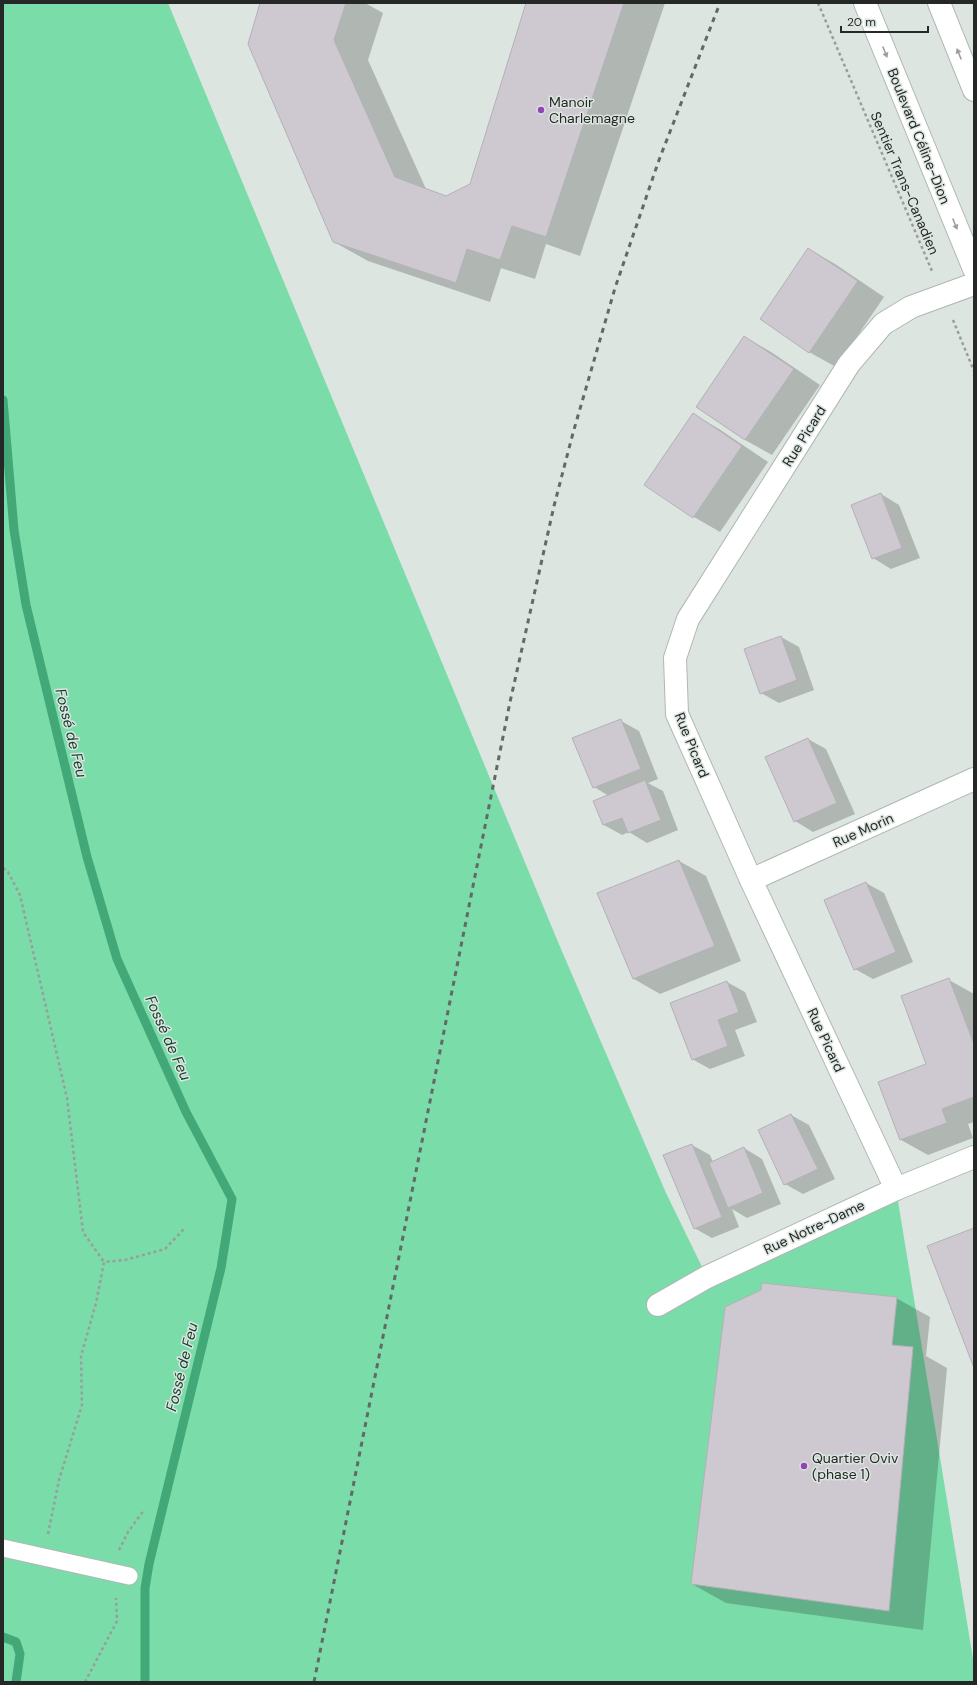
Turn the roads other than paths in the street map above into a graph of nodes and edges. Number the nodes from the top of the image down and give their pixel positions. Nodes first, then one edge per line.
1 (865, 3) edge
2 (938, 3) edge
3 (974, 90) edge
4 (974, 269) edge
5 (974, 284) edge
6 (974, 779) edge
7 (751, 880) junction
8 (974, 1157) edge
9 (896, 1189) junction
10 (658, 1305) dead end
11 (3, 1548) edge
12 (130, 1576) dead end

1 -> 4 street, Boulevard Céline-Dion
3 -> 2 street
5 - 7 street, Rue Picard
6 - 7 street, Rue Morin
7 - 9 street, Rue Picard
8 - 9 street, Rue Notre-Dame
9 - 10 street, Rue Notre-Dame
11 - 12 lane

